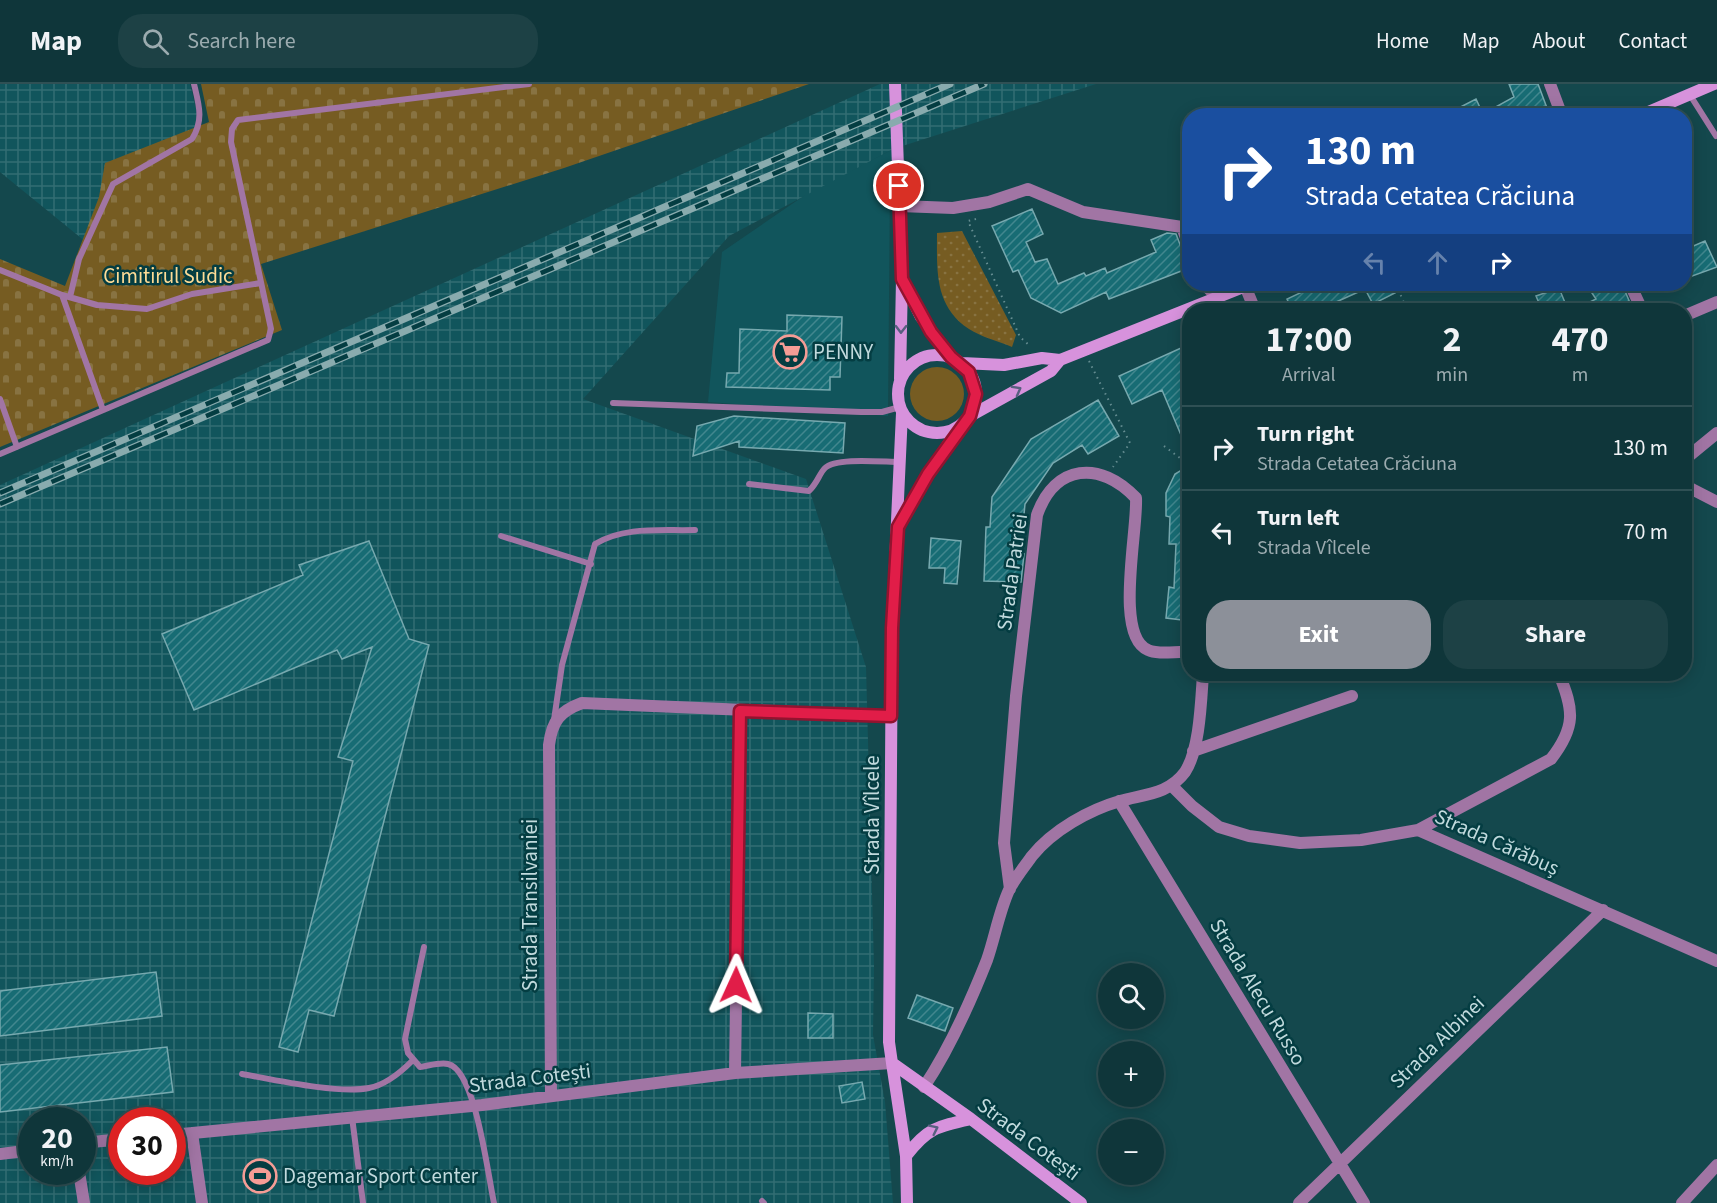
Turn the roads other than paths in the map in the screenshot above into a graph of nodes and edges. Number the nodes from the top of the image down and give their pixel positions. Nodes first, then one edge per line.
1 (194, 84) edge
2 (529, 84) edge
3 (896, 84) edge
4 (1550, 84) edge
5 (1714, 84) edge
6 (1690, 94) junction
7 (1559, 108) edge
8 (1658, 108) edge
9 (1716, 136) edge
10 (900, 206) junction
11 (1182, 227) edge
12 (0, 270) edge
13 (902, 279) junction
14 (261, 283) junction
15 (1211, 291) edge
16 (1232, 291) edge
17 (62, 295) junction
18 (70, 297) junction
19 (1217, 297) junction
20 (1717, 302) edge
21 (1202, 303) edge
22 (1182, 311) edge
23 (1692, 313) edge
24 (956, 360) junction
25 (1060, 360) junction
26 (900, 379) junction
27 (0, 399) edge
28 (613, 403) dead end
29 (103, 410) junction
30 (901, 410) junction
31 (966, 420) junction
32 (1717, 433) edge
33 (17, 447) junction
34 (1692, 453) edge
35 (0, 454) edge
36 (900, 462) junction
37 (749, 484) dead end
38 (1692, 489) edge
39 (1717, 502) edge
40 (898, 527) junction
41 (695, 530) dead end
42 (501, 536) dead end
43 (591, 564) junction
44 (1182, 652) edge
45 (1203, 681) edge
46 (1562, 681) edge
47 (1352, 696) dead end
48 (740, 711) junction
49 (891, 716) junction
50 (556, 719) junction
51 (1193, 751) junction
52 (1172, 786) junction
53 (1119, 801) junction
54 (1418, 830) junction
55 (1010, 889) junction
56 (1603, 910) junction
57 (424, 946) dead end
58 (1717, 961) edge
59 (412, 1061) junction
60 (892, 1063) junction
61 (735, 1073) junction
62 (242, 1074) dead end
63 (924, 1087) junction
64 (551, 1095) junction
65 (474, 1105) junction
66 (352, 1117) junction
67 (971, 1119) junction
68 (192, 1133) junction
69 (186, 1134) edge
70 (18, 1152) edge
71 (0, 1154) edge
72 (906, 1156) junction
73 (1340, 1164) junction
74 (1717, 1165) edge
75 (81, 1185) edge
76 (84, 1203) edge
77 (202, 1203) edge
78 (363, 1203) edge
79 (494, 1203) edge
80 (907, 1203) edge
81 (1081, 1203) edge
82 (1299, 1203) edge
83 (1364, 1203) edge
84 (1682, 1203) edge

1 - 18 lane
2 - 14 lane
3 - 10 main road
4 - 7 street
5 - 6 main road
6 - 8 main road
6 - 9 lane
10 - 11 street
10 - 13 main road
12 - 17 lane
13 - 24 main road
13 -> 26 main road
14 - 18 lane
14 - 29 lane
15 - 19 street
16 - 19 main road
17 - 18 lane
17 - 29 lane
19 - 21 main road
20 - 23 street
22 - 25 main road
24 - 25 main road
24 - 26 main road
24 - 31 main road
31 -> 25 main road
26 - 30 main road
27 - 33 lane
28 - 30 lane
29 - 33 lane
30 - 31 main road
30 - 36 main road, Strada Vîlcele
31 - 40 main road, Strada Vîlcele
32 - 34 street
33 - 35 lane
36 - 37 lane
36 - 40 main road, Strada Vîlcele
38 - 39 street
40 - 49 main road, Strada Vîlcele
41 - 43 lane
42 - 43 lane
43 - 50 lane
44 - 55 street, Strada Patriei
45 - 51 street
46 - 54 street, Strada Cărăbuș
47 - 51 street
48 - 49 street
48 - 50 street
48 - 61 street
49 - 60 main road, Strada Vîlcele
50 - 64 street, Strada Transilvaniei
51 - 52 street
52 - 53 street
52 - 54 street
53 - 55 street
53 - 73 street, Strada Alecu Russo
54 - 56 street, Strada Cărăbuș
55 - 63 street
56 - 58 street, Strada Cărăbuș
56 - 73 street, Strada Albinei
57 - 59 lane
59 - 62 lane
59 - 65 lane
60 - 61 street, Strada Cotești
60 - 63 main road
60 - 72 main road, Strada Vîlcele
61 - 64 street, Strada Cotești
63 - 67 main road, Strada Cotești
64 - 65 street, Strada Cotești
65 - 66 street, Strada Cotești
65 - 79 lane
66 - 68 street, Strada Cotești
66 - 78 lane
72 -> 67 main road
67 - 81 main road, Strada Cotești
68 - 69 street, Strada Cotești
68 - 77 street
70 - 71 street
72 - 80 main road, Strada Vîlcele
73 - 82 street, Strada Albinei
73 - 83 street, Strada Alecu Russo
74 - 84 street
75 - 76 street

